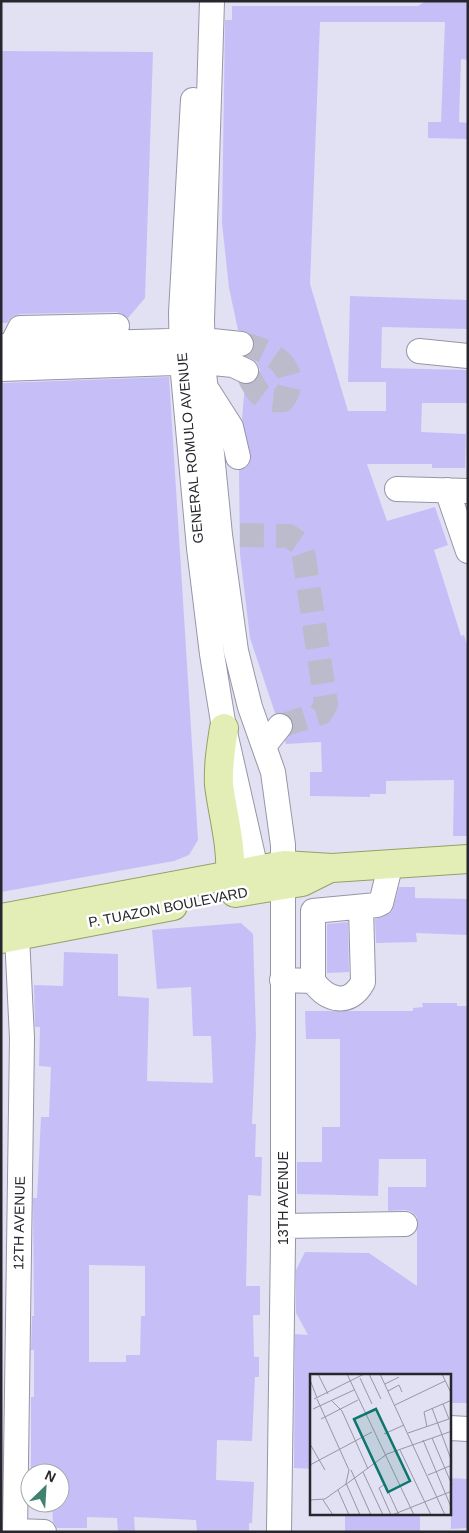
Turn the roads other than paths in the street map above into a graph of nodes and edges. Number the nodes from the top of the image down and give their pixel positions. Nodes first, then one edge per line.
1 (197, 1) edge
2 (212, 1) edge
3 (212, 46) junction
4 (241, 344) tunnel mouth
5 (6, 346) edge
6 (192, 352) junction
7 (419, 352) dead end
8 (468, 356) edge
9 (1, 369) edge
10 (246, 371) tunnel mouth
11 (207, 390) junction
12 (238, 457) dead end
13 (397, 488) dead end
14 (457, 491) edge
15 (230, 535) junction
16 (199, 548) junction
17 (468, 551) edge
18 (224, 728) junction
19 (273, 772) junction
20 (234, 774) junction
21 (468, 859) edge
22 (390, 863) junction
23 (230, 877) junction
24 (271, 877) junction
25 (361, 907) junction
26 (8, 927) edge
27 (282, 980) junction
28 (312, 981) junction
29 (405, 1224) dead end
30 (283, 1226) junction
31 (9, 1371) edge
32 (452, 1428) edge
33 (468, 1428) edge
34 (15, 1531) edge
35 (44, 1532) edge
36 (279, 1532) edge

1 - 3 street, GENERAL ROMULO AVENUE
2 - 3 street, GENERAL ROMULO AVENUE
3 - 6 street, GENERAL ROMULO AVENUE
4 - 6 street
5 - 6 street
6 - 9 street
6 - 10 street
6 - 11 street, GENERAL ROMULO AVENUE
6 - 16 street, GENERAL ROMULO AVENUE
7 - 8 street
11 - 12 street
11 - 15 street, GENERAL ROMULO AVENUE
13 - 14 street
14 - 17 street
15 - 16 street
15 - 19 street, GENERAL ROMULO AVENUE
16 - 18 street, GENERAL ROMULO AVENUE
18 - 20 street, GENERAL ROMULO AVENUE
18 - 23 main road
19 - 20 street
19 - 24 street, GENERAL ROMULO AVENUE
20 - 24 street, GENERAL ROMULO AVENUE
21 - 22 main road, P. TUAZON BOULEVARD
22 - 24 main road, P. TUAZON BOULEVARD
22 - 25 street
23 - 24 main road, P. TUAZON BOULEVARD
23 - 26 main road, P. TUAZON BOULEVARD
24 - 26 main road, P. TUAZON BOULEVARD
24 - 27 street, 13TH AVENUE
25 - 28 street
25 - 28 street
26 - 31 street, 12TH AVENUE
27 - 28 street
27 - 30 street, 13TH AVENUE
29 - 30 street
30 - 36 street, 13TH AVENUE
31 - 34 street, 12TH AVENUE
32 - 33 street
34 - 35 street

